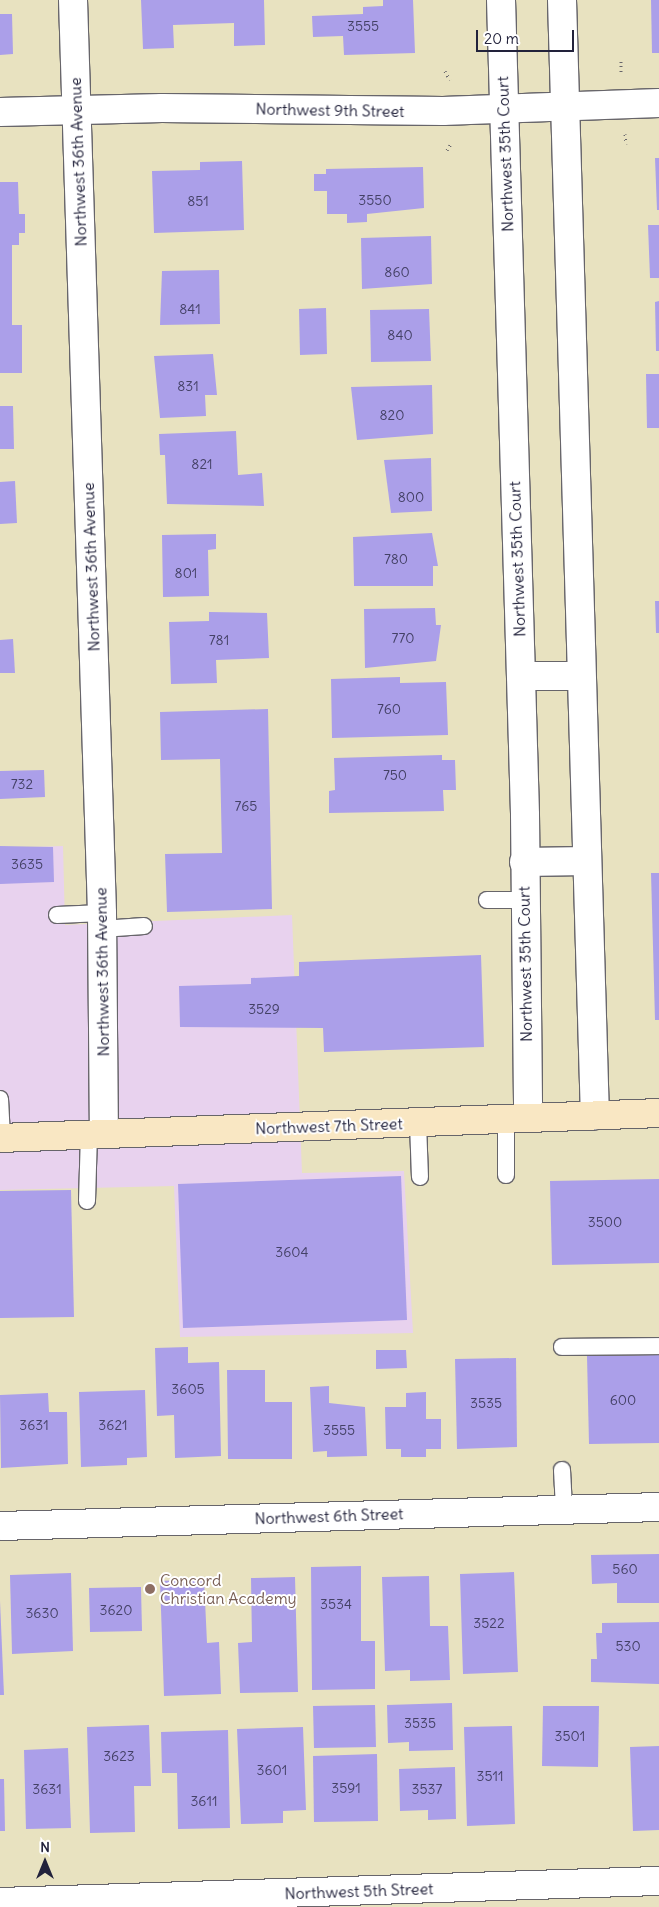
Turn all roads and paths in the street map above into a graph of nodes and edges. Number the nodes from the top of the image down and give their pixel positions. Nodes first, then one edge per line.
1 (73, 0) edge
2 (500, 0) edge
3 (562, 0) edge
4 (659, 103) edge
5 (565, 106) junction
6 (503, 108) junction
7 (77, 109) junction
8 (0, 112) edge
9 (521, 676) junction
10 (581, 676) junction
11 (587, 861) junction
12 (524, 862) junction
13 (487, 900) dead end
14 (523, 900) junction
15 (57, 915) dead end
16 (102, 921) junction
17 (144, 926) dead end
18 (0, 1099) edge
19 (659, 1114) edge
20 (595, 1116) junction
21 (517, 1119) junction
22 (418, 1123) junction
23 (96, 1134) junction
24 (1, 1138) edge
25 (506, 1175) dead end
26 (420, 1177) dead end
27 (87, 1201) dead end
28 (659, 1346) edge
29 (562, 1347) dead end
30 (562, 1470) dead end
31 (659, 1507) edge
32 (564, 1509) junction
33 (0, 1526) edge
34 (659, 1881) edge
35 (0, 1902) edge

1 - 7 street, Northwest 36th Avenue
2 - 6 street, Northwest 35th Court
3 - 5 street
4 - 5 street, Northwest 9th Street
5 - 6 street, Northwest 9th Street
5 - 10 street
6 - 7 street, Northwest 9th Street
6 - 9 street, Northwest 35th Court
7 - 8 street, Northwest 9th Street
7 - 16 street, Northwest 36th Avenue
9 - 10 street
9 - 12 street, Northwest 35th Court
10 - 11 street
11 - 12 street
11 - 20 street
12 - 14 street, Northwest 35th Court
13 - 14 lane
14 - 21 street, Northwest 35th Court
15 - 16 lane
16 - 17 lane
16 - 23 street, Northwest 36th Avenue
18 - 24 lane
19 - 20 main road, Northwest 7th Street
20 - 21 main road, Northwest 7th Street
21 - 22 main road, Northwest 7th Street
21 - 25 lane
22 - 23 main road, Northwest 7th Street
22 - 26 lane
23 - 24 main road, Northwest 7th Street
23 - 27 lane
28 - 29 lane
30 - 32 lane
31 - 32 street, Northwest 6th Street
32 - 33 street, Northwest 6th Street
34 - 35 street, Northwest 5th Street

